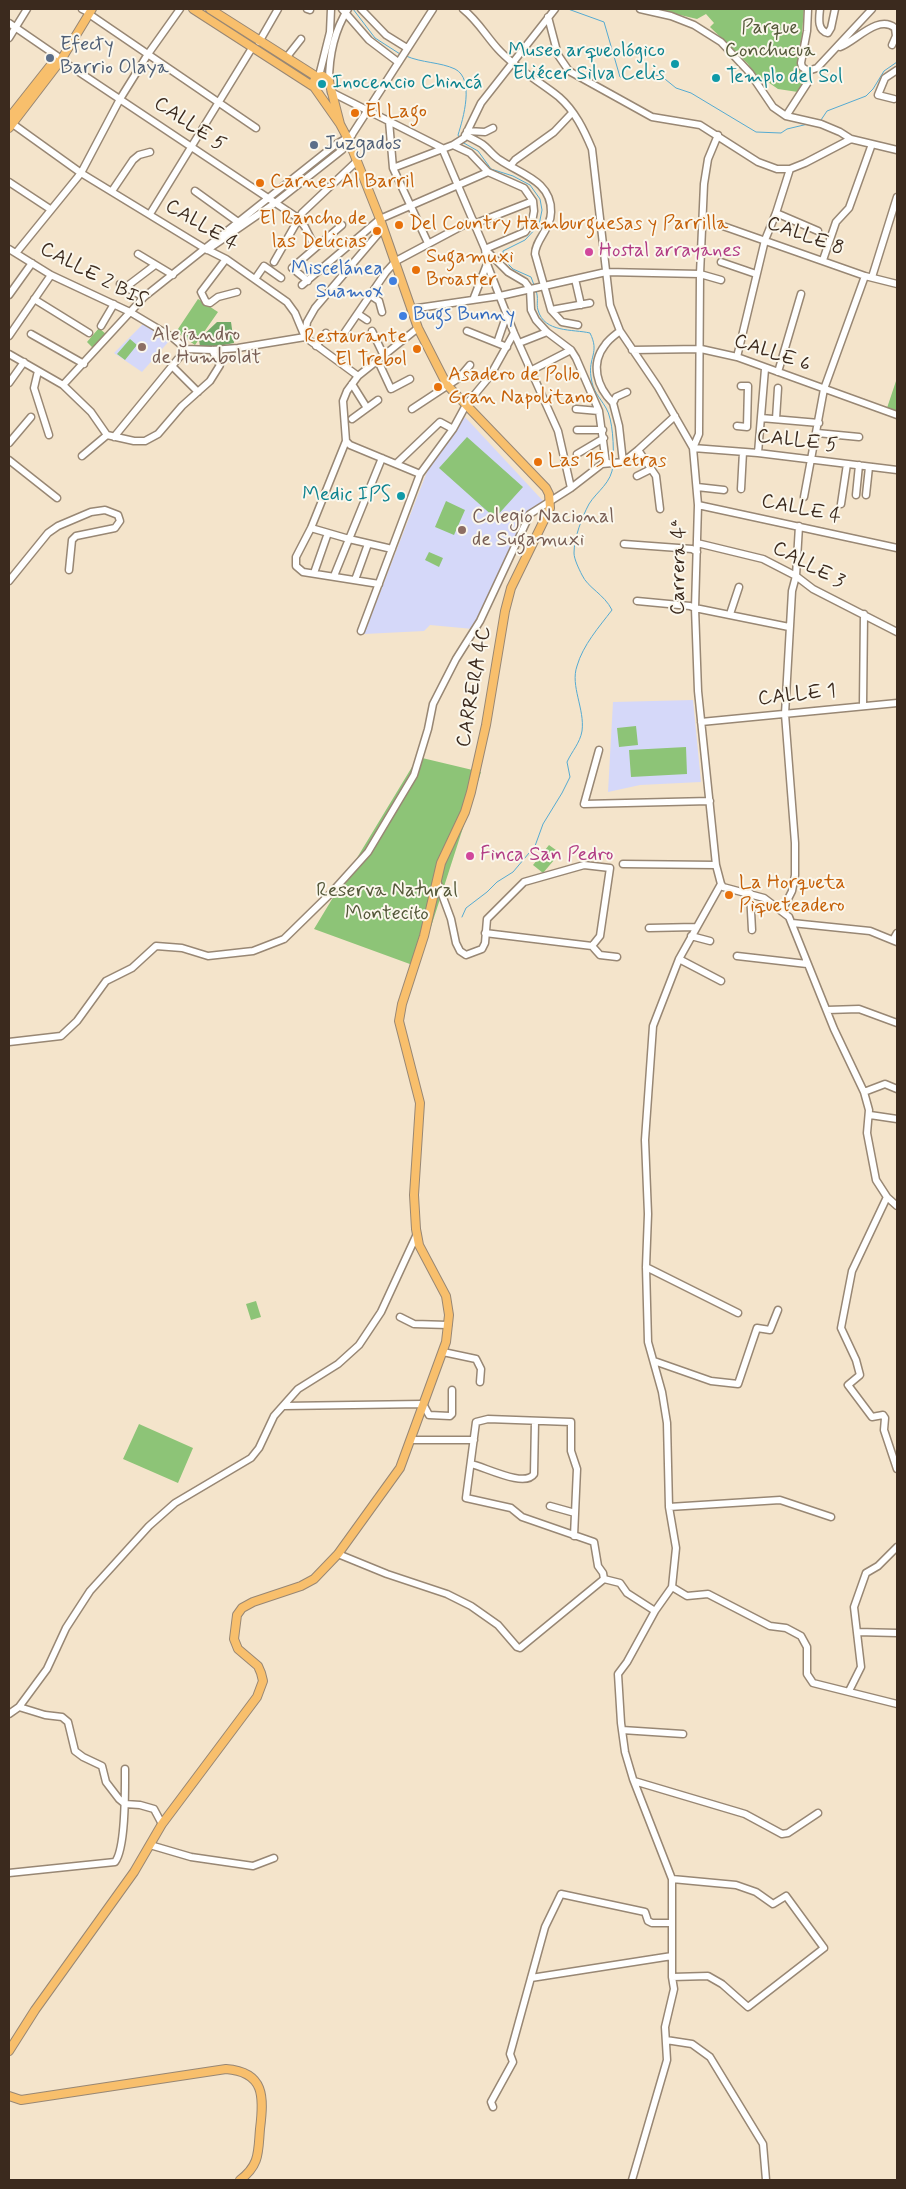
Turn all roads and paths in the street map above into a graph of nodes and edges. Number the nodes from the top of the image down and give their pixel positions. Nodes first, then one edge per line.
1 (27, 9) edge
2 (180, 9) edge
3 (193, 9) edge
4 (210, 9) edge
5 (278, 9) edge
6 (330, 9) edge
7 (361, 9) edge
8 (433, 9) edge
9 (463, 9) edge
10 (555, 9) edge
11 (640, 9) edge
12 (808, 9) edge
13 (820, 9) edge
14 (836, 9) edge
15 (872, 9) edge
16 (87, 10) edge
17 (346, 10) edge
18 (548, 17) junction
19 (9, 23) edge
20 (16, 28) junction
21 (9, 38) edge
22 (301, 39) dead end
23 (259, 42) junction
24 (892, 44) dead end
25 (252, 48) junction
26 (406, 49) junction
27 (836, 49) junction
28 (148, 54) junction
29 (59, 58) junction
30 (286, 58) junction
31 (399, 60) junction
32 (513, 63) junction
33 (896, 71) edge
34 (808, 72) junction
35 (318, 77) junction
36 (329, 83) junction
37 (315, 88) junction
38 (331, 92) junction
39 (120, 99) junction
40 (896, 100) edge
41 (218, 102) junction
42 (367, 110) junction
43 (572, 113) junction
44 (786, 116) junction
45 (389, 121) junction
46 (10, 123) edge
47 (340, 124) junction
48 (256, 128) dead end
49 (493, 128) dead end
50 (718, 135) junction
51 (349, 137) junction
52 (461, 138) junction
53 (851, 139) junction
54 (872, 144) junction
55 (191, 146) junction
56 (442, 148) junction
57 (897, 150) edge
58 (150, 152) dead end
59 (357, 161) junction
60 (511, 165) junction
61 (393, 168) junction
62 (790, 168) junction
63 (488, 172) junction
64 (82, 173) junction
65 (9, 182) edge
66 (458, 185) junction
67 (112, 191) junction
68 (195, 191) dead end
69 (897, 197) edge
70 (272, 200) junction
71 (533, 201) junction
72 (410, 206) junction
73 (50, 209) junction
74 (776, 213) junction
75 (150, 214) junction
76 (298, 218) junction
77 (380, 219) junction
78 (703, 219) junction
79 (238, 222) junction
80 (474, 222) junction
81 (342, 225) dead end
82 (383, 228) junction
83 (818, 231) dead end
84 (765, 240) junction
85 (428, 244) junction
86 (495, 246) junction
87 (315, 247) junction
88 (9, 249) edge
89 (485, 249) junction
90 (204, 250) junction
91 (16, 253) junction
92 (138, 254) dead end
93 (495, 257) junction
94 (226, 259) junction
95 (823, 260) junction
96 (396, 261) junction
97 (274, 262) dead end
98 (722, 262) dead end
99 (32, 263) junction
100 (155, 264) junction
101 (487, 264) junction
102 (606, 272) junction
103 (700, 274) junction
104 (756, 274) junction
105 (51, 275) junction
106 (173, 275) junction
107 (868, 276) junction
108 (281, 278) dead end
109 (255, 279) junction
110 (575, 279) junction
111 (721, 280) dead end
112 (897, 284) edge
113 (537, 288) junction
114 (237, 292) dead end
115 (801, 294) dead end
116 (9, 295) edge
117 (370, 295) junction
118 (500, 296) junction
119 (144, 297) junction
120 (34, 299) junction
121 (473, 300) junction
122 (590, 303) dead end
123 (114, 304) junction
124 (581, 305) junction
125 (411, 309) junction
126 (551, 310) junction
127 (130, 312) junction
128 (382, 312) dead end
129 (358, 314) junction
130 (507, 314) junction
131 (367, 320) dead end
132 (578, 325) dead end
133 (101, 326) dead end
134 (418, 328) junction
135 (372, 331) dead end
136 (467, 331) dead end
137 (620, 331) junction
138 (345, 332) dead end
139 (547, 332) junction
140 (90, 333) dead end
141 (326, 333) dead end
142 (514, 333) junction
143 (31, 334) dead end
144 (9, 336) edge
145 (305, 337) junction
146 (497, 343) junction
147 (519, 343) junction
148 (316, 346) junction
149 (506, 347) junction
150 (186, 349) junction
151 (701, 349) junction
152 (212, 350) junction
153 (571, 350) junction
154 (632, 350) junction
155 (9, 354) edge
156 (384, 356) junction
157 (737, 358) junction
158 (378, 361) junction
159 (24, 362) junction
160 (84, 364) junction
161 (470, 365) dead end
162 (172, 366) junction
163 (765, 369) junction
164 (532, 370) junction
165 (38, 371) junction
166 (778, 372) junction
167 (358, 376) junction
168 (410, 379) dead end
169 (9, 383) edge
170 (352, 384) junction
171 (447, 385) junction
172 (63, 386) junction
173 (741, 386) dead end
174 (778, 388) dead end
175 (824, 389) junction
176 (198, 392) junction
177 (627, 392) dead end
178 (378, 400) dead end
179 (614, 402) junction
180 (466, 405) junction
181 (748, 406) junction
182 (762, 407) junction
183 (367, 408) junction
184 (412, 409) dead end
185 (576, 410) dead end
186 (599, 411) junction
187 (897, 415) edge
188 (675, 416) junction
189 (31, 417) dead end
190 (761, 418) junction
191 (352, 419) dead end
192 (776, 419) junction
193 (819, 423) junction
194 (737, 426) dead end
195 (453, 429) junction
196 (577, 430) dead end
197 (817, 433) junction
198 (603, 434) junction
199 (49, 435) dead end
200 (111, 436) junction
201 (859, 437) dead end
202 (346, 441) junction
203 (9, 443) edge
204 (693, 448) junction
205 (638, 450) junction
206 (743, 452) junction
207 (758, 453) junction
208 (577, 454) dead end
209 (82, 456) dead end
210 (382, 458) junction
211 (9, 460) edge
212 (812, 460) junction
213 (614, 462) junction
214 (397, 463) junction
215 (847, 464) junction
216 (859, 465) junction
217 (869, 466) junction
218 (651, 469) junction
219 (897, 470) edge
220 (420, 474) junction
221 (637, 476) dead end
222 (697, 487) junction
223 (571, 488) junction
224 (741, 489) dead end
225 (724, 490) dead end
226 (856, 495) dead end
227 (866, 495) dead end
228 (804, 497) dead end
229 (57, 498) dead end
230 (551, 502) junction
231 (841, 504) dead end
232 (698, 505) junction
233 (660, 509) dead end
234 (800, 526) junction
235 (311, 528) junction
236 (328, 533) junction
237 (349, 539) junction
238 (697, 543) junction
239 (368, 544) junction
240 (624, 544) dead end
241 (897, 548) edge
242 (392, 549) junction
243 (697, 552) junction
244 (69, 570) dead end
245 (314, 573) junction
246 (334, 576) junction
247 (796, 576) junction
248 (355, 580) junction
249 (9, 581) edge
250 (379, 584) junction
251 (739, 588) dead end
252 (637, 601) dead end
253 (695, 608) junction
254 (730, 614) junction
255 (864, 614) junction
256 (789, 627) junction
257 (361, 631) dead end
258 (897, 632) edge
259 (897, 703) edge
260 (863, 705) junction
261 (784, 714) junction
262 (700, 722) junction
263 (599, 750) dead end
264 (710, 801) junction
265 (623, 864) dead end
266 (716, 865) junction
267 (437, 882) junction
268 (721, 884) junction
269 (750, 893) junction
270 (779, 908) junction
271 (792, 923) junction
272 (696, 927) junction
273 (649, 928) dead end
274 (752, 930) dead end
275 (485, 933) junction
276 (897, 933) edge
277 (691, 936) junction
278 (710, 941) dead end
279 (895, 941) edge
280 (592, 946) junction
281 (737, 956) dead end
282 (618, 957) dead end
283 (679, 959) junction
284 (807, 964) junction
285 (721, 981) dead end
286 (827, 1010) junction
287 (897, 1023) edge
288 (9, 1042) edge
289 (897, 1089) edge
290 (864, 1092) junction
291 (870, 1115) junction
292 (897, 1119) edge
293 (887, 1197) junction
294 (897, 1206) edge
295 (417, 1234) junction
296 (646, 1267) junction
297 (778, 1310) dead end
298 (738, 1313) dead end
299 (400, 1317) dead end
300 (448, 1325) junction
301 (443, 1352) junction
302 (654, 1361) junction
303 (480, 1382) dead end
304 (452, 1390) dead end
305 (423, 1404) junction
306 (283, 1406) junction
307 (535, 1421) junction
308 (411, 1440) junction
309 (474, 1440) junction
310 (471, 1464) junction
311 (897, 1469) edge
312 (550, 1506) dead end
313 (669, 1507) junction
314 (575, 1513) junction
315 (831, 1517) dead end
316 (574, 1536) junction
317 (897, 1547) edge
318 (338, 1554) junction
319 (604, 1579) junction
320 (672, 1588) junction
321 (658, 1608) junction
322 (857, 1632) junction
323 (897, 1633) edge
324 (849, 1691) junction
325 (897, 1704) edge
326 (19, 1707) junction
327 (9, 1714) edge
328 (622, 1730) junction
329 (683, 1734) dead end
330 (125, 1769) dead end
331 (634, 1781) junction
332 (125, 1804) junction
333 (818, 1813) dead end
334 (162, 1824) junction
335 (150, 1845) junction
336 (274, 1858) dead end
337 (9, 1873) edge
338 (672, 1879) junction
339 (672, 1923) junction
340 (672, 1956) junction
341 (672, 1977) junction
342 (531, 1978) junction
343 (666, 2040) junction
344 (9, 2051) edge
345 (9, 2096) edge
346 (493, 2107) dead end
347 (240, 2180) edge
348 (632, 2180) edge
349 (766, 2180) edge

1 - 20 street
2 - 28 street
3 - 25 main road
4 - 23 main road
5 - 23 street
6 - 35 street
7 - 26 street
8 - 26 street
9 - 32 street
10 - 18 street
11 - 44 street
12 - 34 street
13 - 14 street
15 - 27 street
16 - 28 street
16 - 29 main road
17 - 31 street
17 - 36 street
18 - 32 street
18 - 50 street
19 - 20 street, CALLE 5
20 - 21 street
20 - 29 street, CALLE 5
22 - 30 street
23 - 30 main road
24 - 27 street
25 - 37 main road
25 - 41 street
26 - 31 street
27 - 34 street
28 - 39 street
28 - 41 street
29 - 39 street, CALLE 5
29 - 46 main road
30 - 35 main road
31 - 42 street
32 - 43 street, Carrera 4ª
32 - 52 street
33 - 40 street
34 - 44 street
35 - 36 main road
35 - 37 main road
36 - 37 main road
36 - 38 main road
37 - 47 main road
38 - 42 street
38 - 47 main road
39 - 55 street, CALLE 5
39 - 64 street
41 - 48 street
41 - 55 street
42 - 45 street
42 - 51 street
43 - 60 street
43 - 102 street, Carrera 4ª
44 - 53 street
45 - 56 street
45 - 61 street
46 - 64 street, CALLE 4
47 - 51 main road
49 - 52 street
50 - 62 street
50 - 78 street
51 - 59 main road
51 - 70 street
52 - 56 street
52 - 60 street
52 - 63 street
53 - 54 street
53 - 62 street
54 - 57 street
54 - 95 street
55 - 70 street, CALLE 5
55 - 75 street
56 - 61 street
56 - 66 street
58 - 67 street
59 - 76 street
59 - 77 main road
60 - 113 street
61 - 72 street
62 - 74 street
63 - 66 street
63 - 71 street
64 - 67 street, CALLE 4
64 - 73 street
65 - 73 street
66 - 72 street
66 - 80 street
67 - 75 street, CALLE 4
68 - 79 street
69 - 107 street
70 - 76 street, CALLE 5
70 - 79 street
70 - 90 street
71 - 80 street
71 - 86 street
72 - 77 street
72 - 85 street
73 - 91 street
74 - 83 street
74 - 84 street
75 - 90 street, CALLE 4
76 - 87 street
76 - 97 street
77 - 82 main road
77 - 87 street
78 - 84 street, CALLE 8
78 - 103 street
79 - 90 street
80 - 85 street
80 - 89 street
81 - 87 street
82 - 96 main road
82 - 145 street
84 - 95 street, CALLE 8
84 - 104 street
85 - 96 street
86 - 89 street
86 - 93 street
88 - 91 street, CALLE 2 BIS
89 - 93 street
89 - 101 street
90 - 94 street, CALLE 4
90 - 106 street
91 - 99 street, CALLE 2 BIS
92 - 100 street
93 - 113 street
94 - 109 street, CALLE 4
94 - 114 street
95 - 107 street, CALLE 8
96 - 117 street
96 - 125 main road
98 - 104 street
99 - 105 street, CALLE 2 BIS
99 - 116 street
100 - 106 street
100 - 119 street
101 - 118 street
101 - 121 street
102 - 103 street
102 - 110 street
102 - 137 street, Carrera 4ª
103 - 111 street
103 - 151 street
104 - 157 street
105 - 120 street
105 - 123 street, CALLE 2 BIS
106 - 119 street
107 - 112 street, CALLE 8
107 - 175 street
108 - 109 street
109 - 145 street, CALLE 4
110 - 113 street
110 - 124 street
113 - 118 street
113 - 126 street
113 - 139 street
115 - 166 street
117 - 128 street
117 - 129 street
118 - 121 street
118 - 130 street
119 - 127 street
120 - 140 street
120 - 144 street
121 - 125 street
122 - 124 street
123 - 127 street, CALLE 2 BIS
123 - 133 street
124 - 126 street
125 - 134 main road
126 - 132 street
127 - 150 street, CALLE 2 BIS
127 - 160 street
129 - 131 street
129 - 138 street
130 - 142 street
130 - 146 street
134 - 156 street
134 - 171 main road
135 - 156 street
136 - 146 street
137 - 154 street, Carrera 4ª
137 - 179 street
139 - 147 street
139 - 153 street
141 - 148 street
142 - 147 street
142 - 149 street
143 - 160 street
145 - 148 street, CALLE 4
145 - 152 street
146 - 149 street
147 - 164 street
148 - 167 street, CALLE 4
149 - 180 street
150 - 152 street
150 - 162 street
151 - 154 street, CALLE 6
151 - 157 street, CALLE 6
151 - 204 street
152 - 176 street
153 - 164 street
153 - 186 street
154 - 188 street, Carrera 4ª
155 - 159 street
156 - 158 street
157 - 163 street, CALLE 6
158 - 167 street
158 - 168 street
159 - 165 street
159 - 169 street
160 - 172 street
161 - 171 street
162 - 176 street
162 - 200 street
163 - 166 street, CALLE 6
163 - 182 street
164 - 223 street
165 - 172 street
165 - 199 street
166 - 175 street, CALLE 6
167 - 170 street
170 - 183 street
170 - 202 street
171 - 180 main road
171 - 184 street
172 - 200 street
173 - 181 street
174 - 192 street
175 - 187 street, CALLE 6
175 - 193 street
176 - 200 street
177 - 179 street
178 - 183 street
179 - 213 street
180 - 195 street
180 - 230 main road
181 - 182 street
181 - 194 street
182 - 190 street
183 - 191 street
185 - 186 street
186 - 198 street
188 - 204 street, Carrera 4ª
188 - 205 street
189 - 203 street
190 - 192 street
190 - 207 street
192 - 193 street
193 - 197 street
195 - 214 street
195 - 220 street
196 - 198 street
197 - 201 street
197 - 212 street
198 - 208 street
198 - 213 street
200 - 209 street
202 - 210 street
202 - 235 street
204 - 206 street, CALLE 5
204 - 222 street, Carrera 4ª
205 - 213 street
205 - 218 street
206 - 207 street, CALLE 5
206 - 224 street
207 - 212 street, CALLE 5
210 - 214 street
210 - 237 street
211 - 229 street
212 - 215 street, CALLE 5
212 - 228 street
213 - 223 street
214 - 220 street
215 - 216 street, CALLE 5
215 - 231 street
216 - 217 street, CALLE 5
216 - 226 street
217 - 219 street, CALLE 5
217 - 227 street
218 - 221 street
218 - 233 street
220 - 242 street
222 - 225 street
222 - 232 street, Carrera 4ª
223 - 230 street
230 - 267 main road, CARRERA 4C
230 - 288 street
232 - 234 street, CALLE 4
232 - 238 street, Carrera 4ª
234 - 241 street, CALLE 4
234 - 247 street
235 - 236 street
235 - 245 street
236 - 237 street
236 - 245 street
237 - 239 street
237 - 246 street
238 - 243 street, Carrera 4ª
238 - 247 street, CALLE 3
239 - 242 street
239 - 248 street
240 - 243 street
242 - 250 street
243 - 253 street, Carrera 4ª
244 - 249 street
245 - 246 street
246 - 248 street
247 - 255 street, CALLE 3
247 - 256 street
248 - 250 street
250 - 257 street
251 - 254 street
252 - 253 street
253 - 254 street
253 - 262 street, Carrera 4ª
254 - 256 street
255 - 258 street, CALLE 3
255 - 260 street
256 - 261 street
259 - 260 street, CALLE 1
260 - 261 street, CALLE 1
261 - 262 street, CALLE 1
261 - 270 street
262 - 264 street, Carrera 4ª
263 - 264 street
264 - 266 street, Carrera 4ª
265 - 266 street
266 - 268 street, Carrera 4ª
267 - 275 street
267 - 295 main road, CARRERA 4C
268 - 269 street
268 - 272 street
269 - 270 street
269 - 274 street
270 - 271 street
271 - 279 street
271 - 284 street
272 - 273 street
272 - 277 street
275 - 280 street
275 - 280 street
276 - 279 street
277 - 278 street
277 - 283 street
280 - 282 street
281 - 284 street
283 - 285 street
283 - 296 street
284 - 286 street
286 - 287 street
286 - 290 street
289 - 290 street
290 - 291 street
291 - 292 street
291 - 293 street
293 - 294 street
293 - 311 street
295 - 300 main road, CARRERA 4C
295 - 306 street
296 - 298 street
296 - 302 street
297 - 302 street
299 - 300 street
300 - 301 main road, CARRERA 4C
301 - 303 street
301 - 305 main road, CARRERA 4C
302 - 313 street
304 - 305 street
305 - 306 street
305 - 308 main road, CARRERA 4C
306 - 326 street
307 - 309 street
307 - 310 street
307 - 314 street
308 - 309 street
308 - 318 main road, CARRERA 4C
309 - 310 street
310 - 316 street
312 - 314 street
313 - 315 street
313 - 320 street
314 - 316 street
316 - 319 street
317 - 322 street
318 - 319 street
318 - 334 main road, CARRERA 4C
319 - 321 street
320 - 321 street
320 - 324 street
321 - 328 street
322 - 323 street
322 - 324 street
324 - 325 street
326 - 327 street
326 - 332 street
328 - 329 street
328 - 331 street
330 - 332 street
331 - 333 street
331 - 338 street
332 - 334 street
332 - 337 street
334 - 335 main road
335 - 336 street
335 - 344 main road
338 - 339 street
338 - 341 street
339 - 340 street
339 - 342 street
340 - 341 street
340 - 342 street
341 - 343 street
342 - 346 street
343 - 348 street
343 - 349 street
345 - 347 main road

